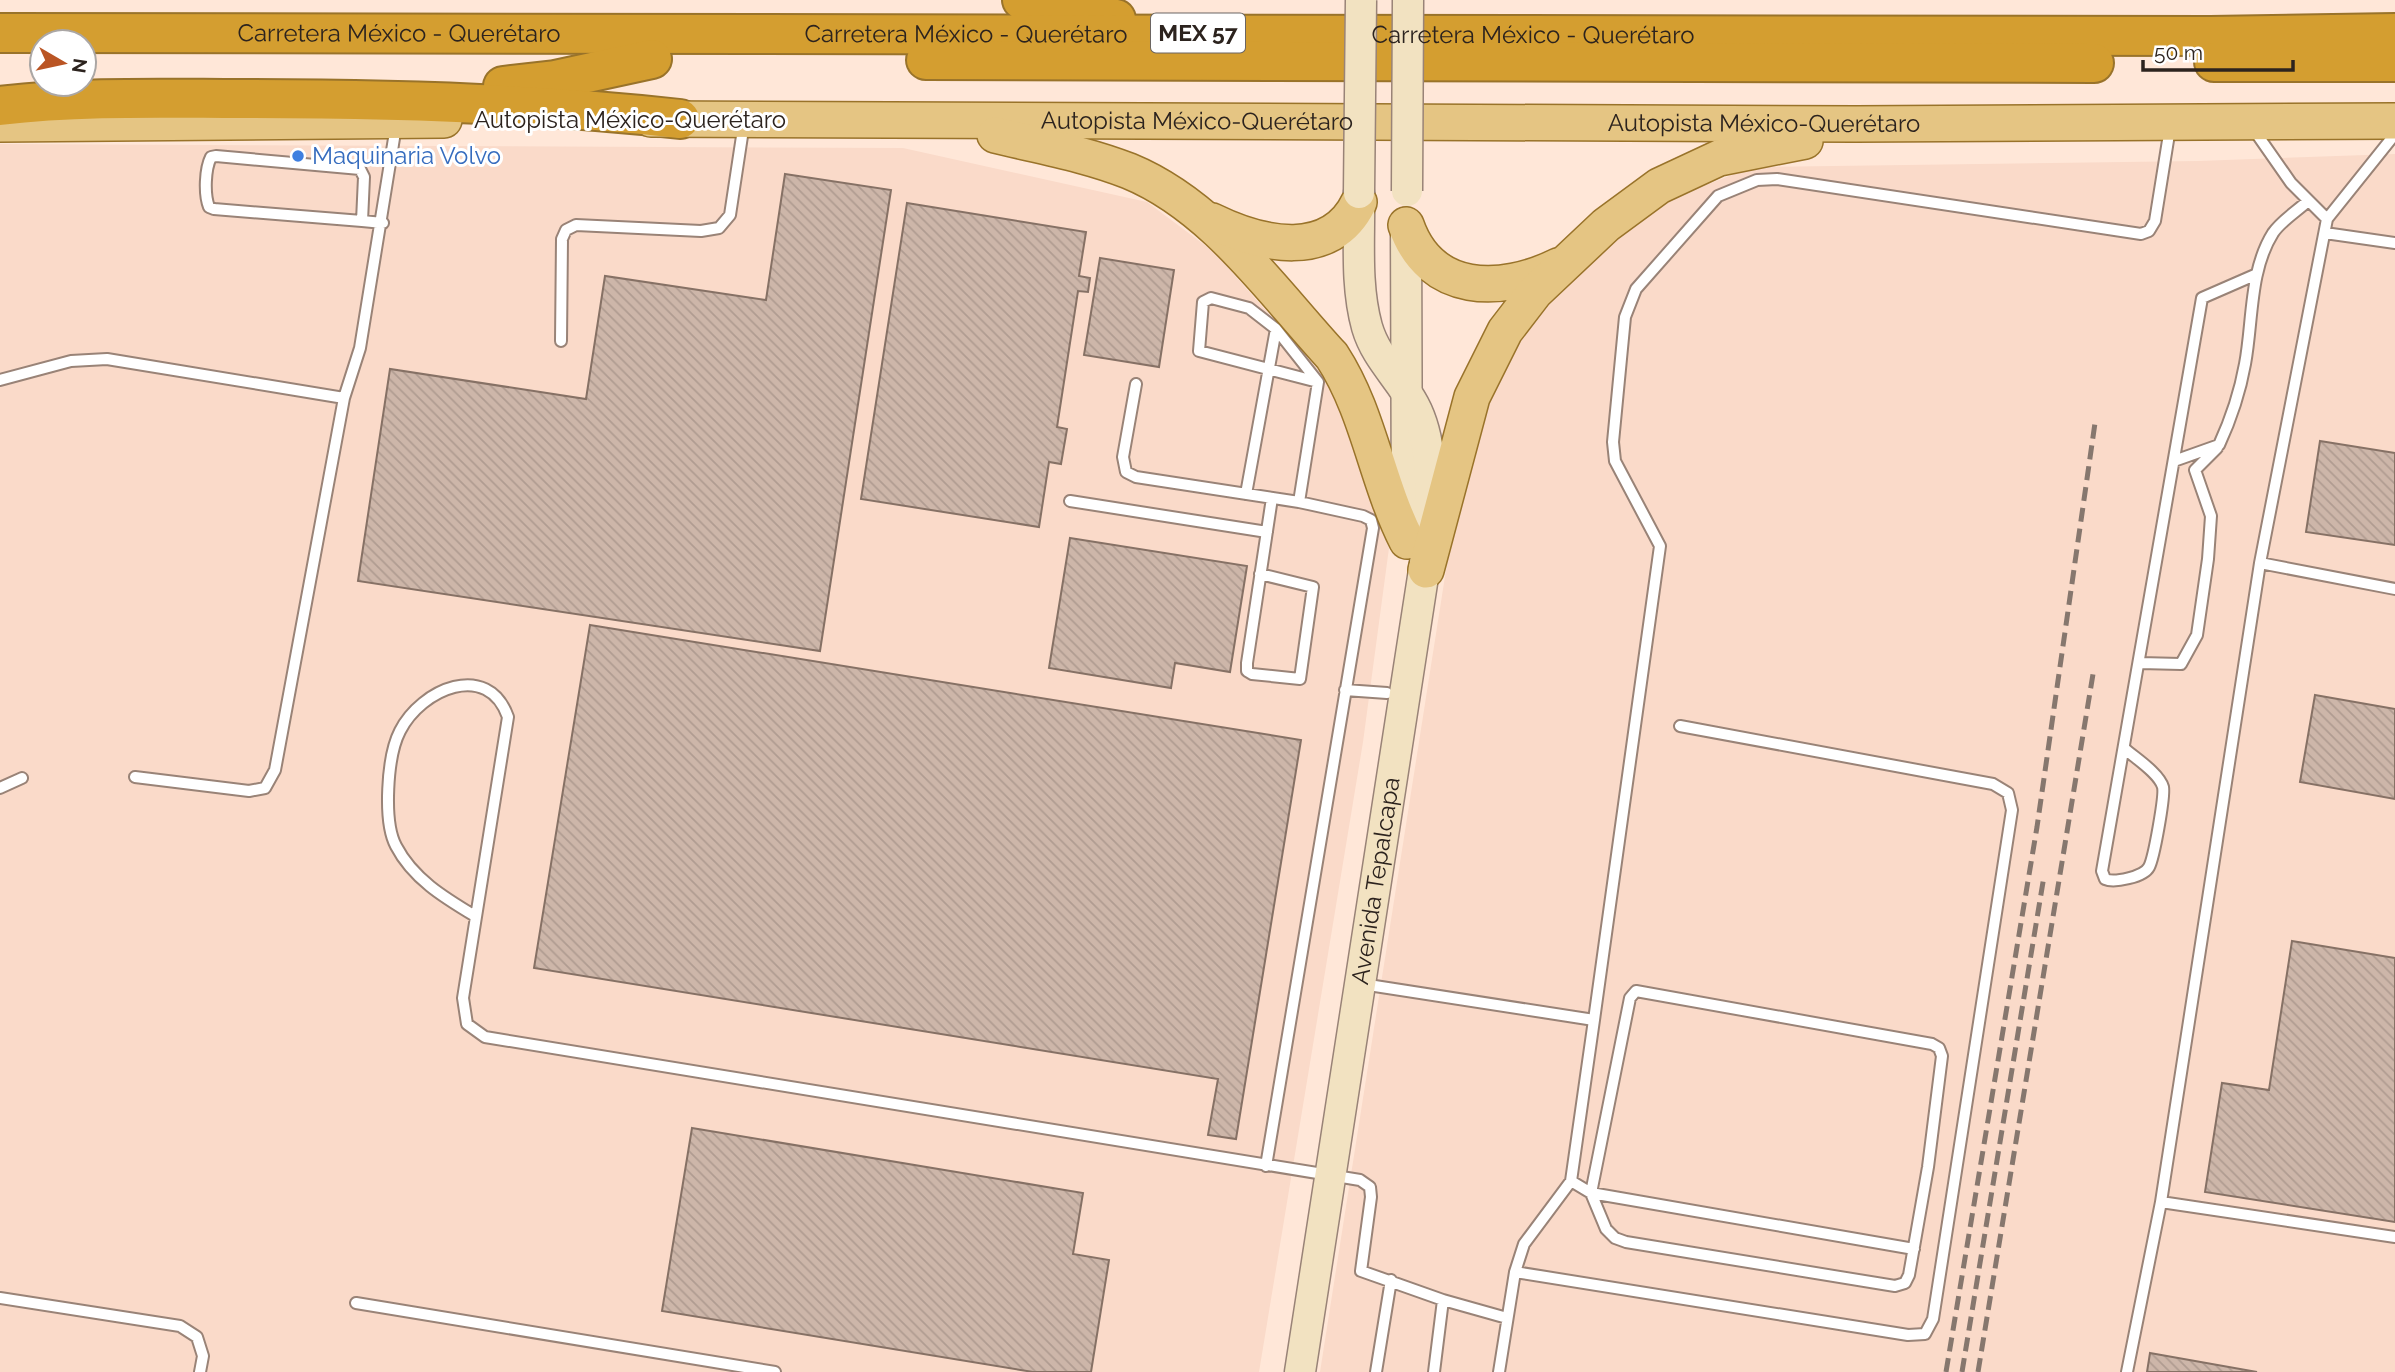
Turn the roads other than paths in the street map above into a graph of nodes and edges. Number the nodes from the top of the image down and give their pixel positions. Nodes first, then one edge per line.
1 (1022, 0) edge
2 (1361, 0) edge
3 (1408, 0) edge
4 (0, 33) edge
5 (1161, 33) junction
6 (2395, 33) edge
7 (0, 60) edge
8 (28, 60) edge
9 (98, 60) edge
10 (652, 60) junction
11 (2395, 62) edge
12 (351, 99) junction
13 (0, 106) edge
14 (680, 119) junction
15 (397, 120) junction
16 (744, 120) junction
17 (940, 121) junction
18 (2248, 121) junction
19 (2395, 121) edge
20 (2171, 122) junction
21 (1979, 123) junction
22 (0, 124) edge
23 (2395, 134) edge
24 (1359, 197) junction
25 (2308, 201) junction
26 (1406, 208) junction
27 (1202, 217) junction
28 (2327, 219) junction
29 (362, 221) junction
30 (383, 223) junction
31 (2325, 233) junction
32 (2395, 243) edge
33 (1573, 257) junction
34 (2257, 274) junction
35 (1276, 329) junction
36 (561, 341) dead end
37 (1269, 369) junction
38 (0, 380) edge
39 (1318, 382) junction
40 (1136, 384) dead end
41 (1406, 392) junction
42 (344, 398) junction
43 (2219, 445) junction
44 (2174, 461) junction
45 (1246, 494) junction
46 (1272, 498) junction
47 (1070, 502) dead end
48 (1299, 502) junction
49 (1267, 532) junction
50 (1407, 541) junction
51 (2260, 563) junction
52 (1426, 570) junction
53 (1261, 574) junction
54 (2395, 589) edge
55 (2140, 663) junction
56 (1345, 691) junction
57 (1387, 693) junction
58 (1680, 726) dead end
59 (2124, 749) junction
60 (135, 777) dead end
61 (22, 778) dead end
62 (0, 788) edge
63 (475, 916) junction
64 (1362, 984) junction
65 (1594, 1020) junction
66 (1266, 1166) junction
67 (1321, 1175) junction
68 (1571, 1181) junction
69 (1591, 1193) junction
70 (2161, 1202) junction
71 (2395, 1237) edge
72 (1914, 1248) junction
73 (1515, 1272) junction
74 (1391, 1280) junction
75 (0, 1298) edge
76 (1443, 1300) junction
77 (356, 1303) dead end
78 (1507, 1318) junction
79 (201, 1372) edge
80 (775, 1372) edge
81 (1280, 1372) edge
82 (1300, 1372) edge
83 (1376, 1372) edge
84 (1434, 1372) edge
85 (1499, 1372) edge
86 (2127, 1372) edge

1 - 5 highway
2 - 24 main road, Avenida Tepalcapa, bridge
3 - 26 main road, Avenida Tepalcapa, bridge
4 - 5 highway, Carretera México - Querétaro / MEX 57
5 - 6 highway, Carretera México - Querétaro / MEX 57
7 - 8 highway
9 - 10 highway, Carretera México - Querétaro / MEX 57
10 - 11 highway, Carretera México - Querétaro / MEX 57
10 - 12 highway
12 - 13 highway
12 - 14 highway
14 - 15 main road, Autopista México-Querétaro
14 - 16 main road, Autopista México-Querétaro
15 - 22 main road, Autopista México-Querétaro
15 - 30 lane
16 - 17 main road, Autopista México-Querétaro
16 - 36 lane
17 - 21 main road, Autopista México-Querétaro
17 - 27 main road
18 - 19 main road, Autopista México-Querétaro
18 - 20 main road, Autopista México-Querétaro
18 - 25 lane
20 - 21 main road, Autopista México-Querétaro
20 - 65 lane
21 - 33 main road
23 - 28 lane
24 - 27 main road
24 - 41 main road, Avenida Tepalcapa
25 - 28 lane
25 - 34 lane
26 - 33 main road
26 - 41 main road, Avenida Tepalcapa
27 - 50 main road
28 - 31 lane
29 - 29 lane
29 - 30 lane
30 - 42 lane
31 - 32 lane
31 - 51 lane
33 - 52 main road
34 - 43 lane
34 - 44 lane
35 - 37 lane
35 - 37 lane
35 - 39 lane
37 - 39 lane
37 - 45 lane
38 - 42 lane
39 - 48 lane
40 - 45 lane
41 - 50 main road, Avenida Tepalcapa
41 - 52 main road, Avenida Tepalcapa
42 - 60 lane
43 - 44 lane
43 - 55 lane
44 - 55 lane
45 - 46 lane
46 - 48 lane
46 - 49 lane
47 - 49 lane
48 - 56 lane
49 - 53 lane
50 - 57 main road, Avenida Tepalcapa
51 - 54 lane
51 - 70 lane
52 - 64 main road, Avenida Tepalcapa
53 - 53 lane
55 - 59 lane
56 - 57 lane
56 - 66 lane
57 - 67 main road, Avenida Tepalcapa
58 - 73 lane
59 - 59 lane
61 - 62 lane
63 - 63 lane
63 - 66 lane
64 - 65 lane
64 - 67 main road, Avenida Tepalcapa
65 - 68 lane
66 - 67 lane
67 - 74 lane
67 - 81 main road, Avenida Tepalcapa
67 - 82 main road, Avenida Tepalcapa
68 - 69 lane
68 - 73 lane
69 - 72 lane
69 - 72 lane
69 - 72 lane
70 - 71 lane
70 - 86 lane
73 - 78 lane
74 - 76 lane
74 - 83 lane
75 - 79 lane
76 - 78 lane
76 - 84 lane
77 - 80 lane
78 - 85 lane

